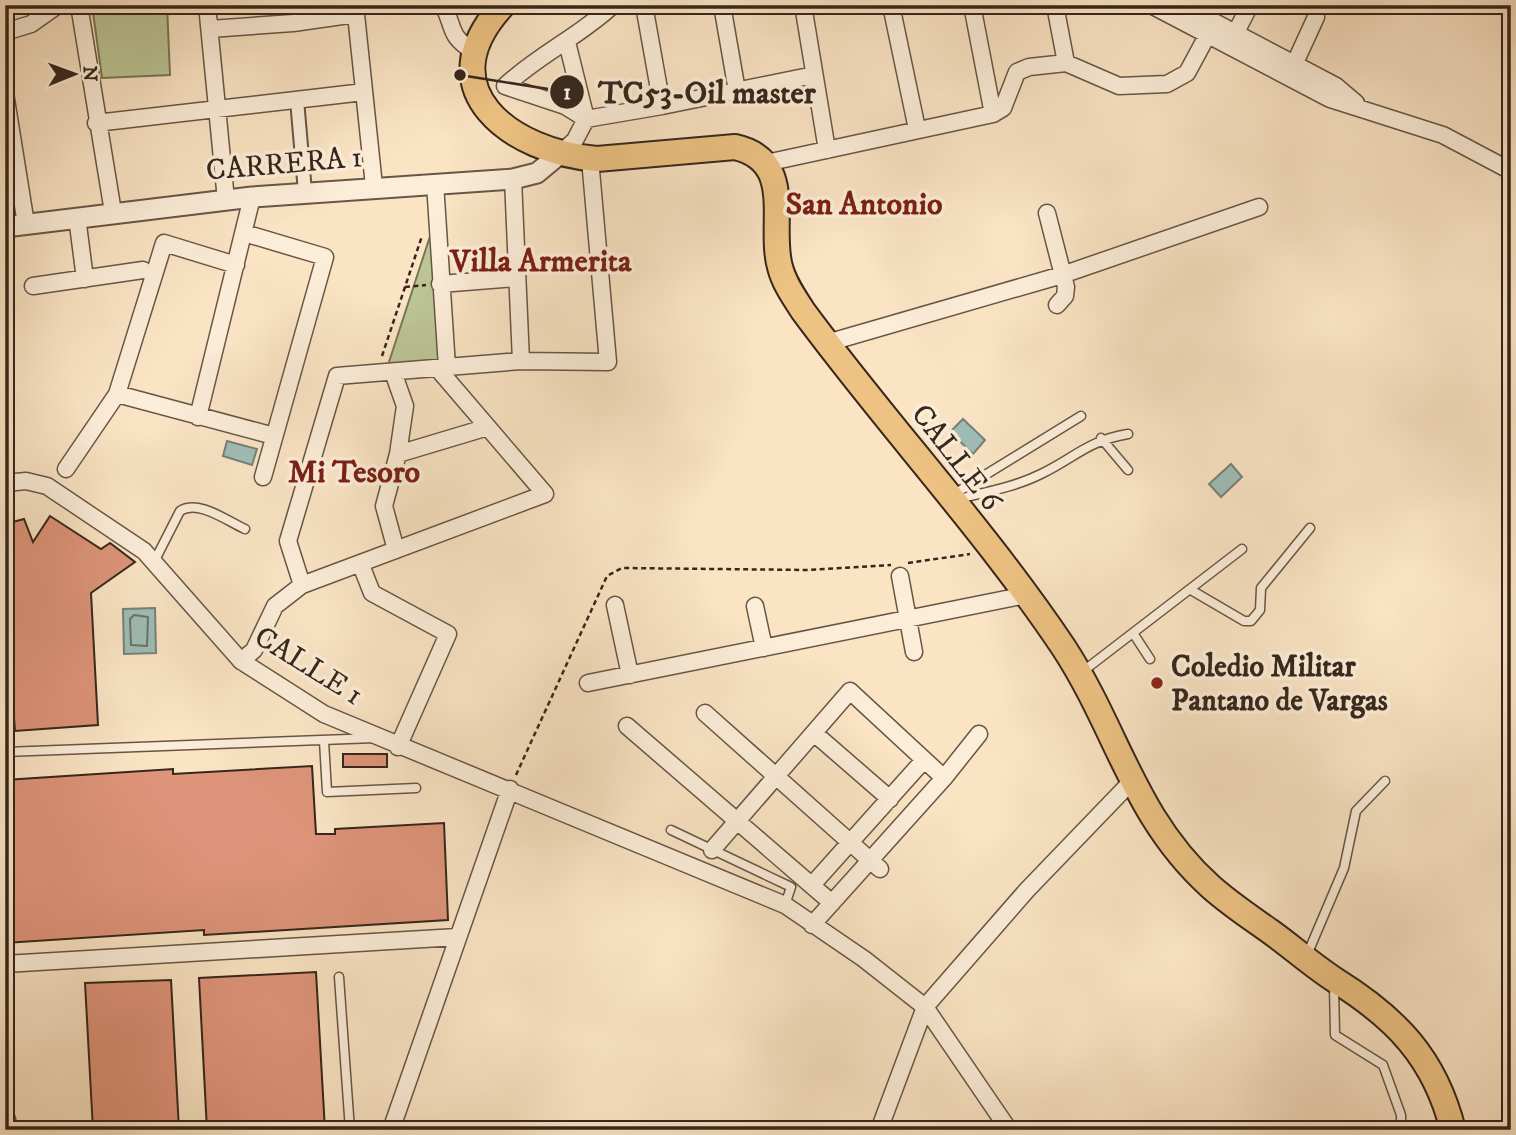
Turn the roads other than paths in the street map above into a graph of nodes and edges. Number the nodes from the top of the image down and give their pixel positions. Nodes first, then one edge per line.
1 (58, 5) edge
2 (79, 5) edge
3 (207, 5) edge
4 (443, 5) edge
5 (503, 5) edge
6 (613, 5) edge
7 (644, 5) edge
8 (722, 5) edge
9 (803, 5) edge
10 (891, 5) edge
11 (972, 5) edge
12 (1055, 5) edge
13 (1150, 5) edge
14 (1182, 5) edge
15 (1250, 5) edge
16 (356, 9) edge
17 (1316, 17) dead end
18 (209, 29) junction
19 (1211, 30) junction
20 (5, 32) edge
21 (1235, 34) junction
22 (568, 41) junction
23 (474, 52) junction
24 (1066, 63) junction
25 (1294, 65) junction
26 (814, 75) junction
27 (737, 91) junction
28 (364, 92) junction
29 (5, 93) edge
30 (297, 100) junction
31 (662, 106) junction
32 (215, 107) junction
33 (1360, 107) junction
34 (993, 114) junction
35 (586, 118) junction
36 (96, 122) junction
37 (917, 129) junction
38 (827, 150) junction
39 (561, 153) junction
40 (593, 159) junction
41 (766, 163) junction
42 (1511, 171) edge
43 (513, 179) junction
44 (435, 183) junction
45 (374, 186) junction
46 (305, 192) junction
47 (252, 197) junction
48 (226, 200) junction
49 (1259, 208) dead end
50 (113, 212) junction
51 (1047, 213) dead end
52 (77, 217) junction
53 (26, 224) junction
54 (5, 227) edge
55 (244, 233) junction
56 (236, 265) junction
57 (143, 270) dead end
58 (1062, 275) junction
59 (516, 278) junction
60 (85, 279) junction
61 (440, 284) junction
62 (33, 286) dead end
63 (1057, 305) dead end
64 (827, 343) junction
65 (520, 361) junction
66 (442, 368) junction
67 (385, 373) junction
68 (117, 394) junction
69 (1080, 416) dead end
70 (198, 417) junction
71 (488, 427) junction
72 (1128, 433) dead end
73 (274, 436) junction
74 (1101, 438) junction
75 (398, 454) junction
76 (66, 470) dead end
77 (1128, 470) dead end
78 (263, 477) dead end
79 (5, 483) edge
80 (950, 499) junction
81 (1310, 528) dead end
82 (245, 529) dead end
83 (1242, 549) dead end
84 (396, 550) junction
85 (154, 562) junction
86 (361, 565) junction
87 (900, 576) dead end
88 (302, 585) junction
89 (1191, 590) junction
90 (1026, 595) junction
91 (615, 605) dead end
92 (755, 606) dead end
93 (908, 619) junction
94 (1133, 633) junction
95 (764, 648) junction
96 (914, 652) dead end
97 (1150, 659) dead end
98 (241, 661) junction
99 (1080, 674) junction
100 (630, 675) junction
101 (588, 683) dead end
102 (705, 713) dead end
103 (627, 726) dead end
104 (814, 733) junction
105 (979, 734) dead end
106 (378, 738) junction
107 (324, 741) junction
108 (398, 747) junction
109 (5, 752) edge
110 (924, 760) junction
111 (776, 777) junction
112 (944, 778) junction
113 (1385, 781) dead end
114 (1131, 782) junction
115 (416, 788) dead end
116 (510, 789) junction
117 (888, 801) junction
118 (738, 819) junction
119 (906, 821) junction
120 (671, 830) dead end
121 (850, 842) junction
122 (712, 850) junction
123 (876, 864) junction
124 (812, 885) junction
125 (832, 903) junction
126 (785, 905) junction
127 (812, 925) junction
128 (457, 937) junction
129 (1306, 958) junction
130 (5, 964) edge
131 (339, 977) dead end
132 (1334, 979) junction
133 (925, 1007) junction
134 (5, 1120) edge
135 (6, 1130) edge
136 (349, 1130) edge
137 (391, 1130) edge
138 (879, 1130) edge
139 (1009, 1130) edge
140 (1401, 1130) edge
141 (1453, 1130) edge

1 - 20 street
2 - 36 street
3 - 18 street
4 - 23 street
5 - 23 main road
6 - 22 street
7 - 31 street
8 - 27 street
9 - 26 street
10 - 37 street
11 - 34 street
12 - 24 street
13 - 19 street
14 - 19 street
15 - 21 street
16 - 18 street
16 - 28 street
17 - 25 street
18 - 32 street
19 - 21 street
19 - 24 street
19 - 33 street
21 - 25 street
22 - 35 street
22 - 35 street
23 - 39 main road
24 - 34 street
25 - 33 street
26 - 27 street
26 - 38 street
27 - 31 street
28 - 30 street
28 - 45 street
29 - 53 street
30 - 32 street
30 - 46 street
31 - 35 street
32 - 36 street
32 - 48 street
33 - 42 street
34 - 37 street
35 - 39 street
36 - 50 street
37 - 38 street
38 - 41 street
39 - 40 main road
39 - 43 street, CARRERA 1
40 - 41 main road
40 - 65 street
41 - 64 main road, CALLE 6
43 - 44 street, CARRERA 1
43 - 59 street
44 - 45 street, CARRERA 1
44 - 61 street
45 - 46 street, CARRERA 1
46 - 47 street, CARRERA 1
47 - 48 street, CARRERA 1
47 - 55 street
48 - 50 street, CARRERA 1
49 - 58 street
50 - 52 street, CARRERA 1
51 - 58 street
52 - 53 street, CARRERA 1
52 - 60 street
53 - 54 street, CARRERA 1
55 - 56 street
55 - 73 street
56 - 68 street
56 - 70 street
57 - 60 street
58 - 63 street
58 - 64 street
59 - 61 street
59 - 65 street
60 - 62 street
61 - 66 street
64 - 80 main road, CALLE 6
65 - 66 street
66 - 67 street
66 - 71 street
67 - 75 street
67 - 88 street
68 - 70 street
68 - 76 street
69 - 80 lane
70 - 73 street
71 - 75 street
71 - 84 street
72 - 74 lane
73 - 78 street
74 - 77 lane
74 - 80 lane
75 - 84 street
79 - 85 street, CALLE 1
80 - 90 main road, CALLE 6
81 - 89 lane
82 - 85 lane
83 - 89 lane
84 - 86 street
85 - 98 street, CALLE 1
86 - 88 street
86 - 108 street
87 - 93 street
88 - 98 street
89 - 94 lane
90 - 93 street
90 - 99 main road, CALLE 6
91 - 100 street
92 - 95 street
93 - 95 street
93 - 96 street
94 - 97 lane
94 - 99 lane
95 - 100 street
98 - 106 street, CALLE 1
99 - 114 main road, CALLE 6
100 - 101 street
102 - 111 street
103 - 118 street
104 - 110 street
104 - 111 street
104 - 117 street
105 - 112 street
106 - 107 lane
106 - 108 street, CALLE 1
107 - 109 lane
107 - 115 lane
108 - 116 street, CALLE 1
110 - 112 street
110 - 117 street
111 - 118 street
111 - 121 street
112 - 119 street
113 - 129 lane
114 - 129 main road, CALLE 6
114 - 133 street
116 - 126 street, CALLE 1
116 - 128 street
117 - 119 street
117 - 121 street
118 - 122 street
118 - 124 street
119 - 123 street
120 - 122 lane
121 - 123 street
121 - 124 street
122 - 126 lane
123 - 125 street
124 - 125 street
125 - 127 street
126 - 127 street, CALLE 1
127 - 133 street, CALLE 1
128 - 130 street
128 - 137 street
129 - 132 main road, CALLE 6
131 - 136 lane
132 - 140 lane
132 - 141 main road, CALLE 6
133 - 138 street
133 - 139 street, CALLE 1
134 - 135 street

